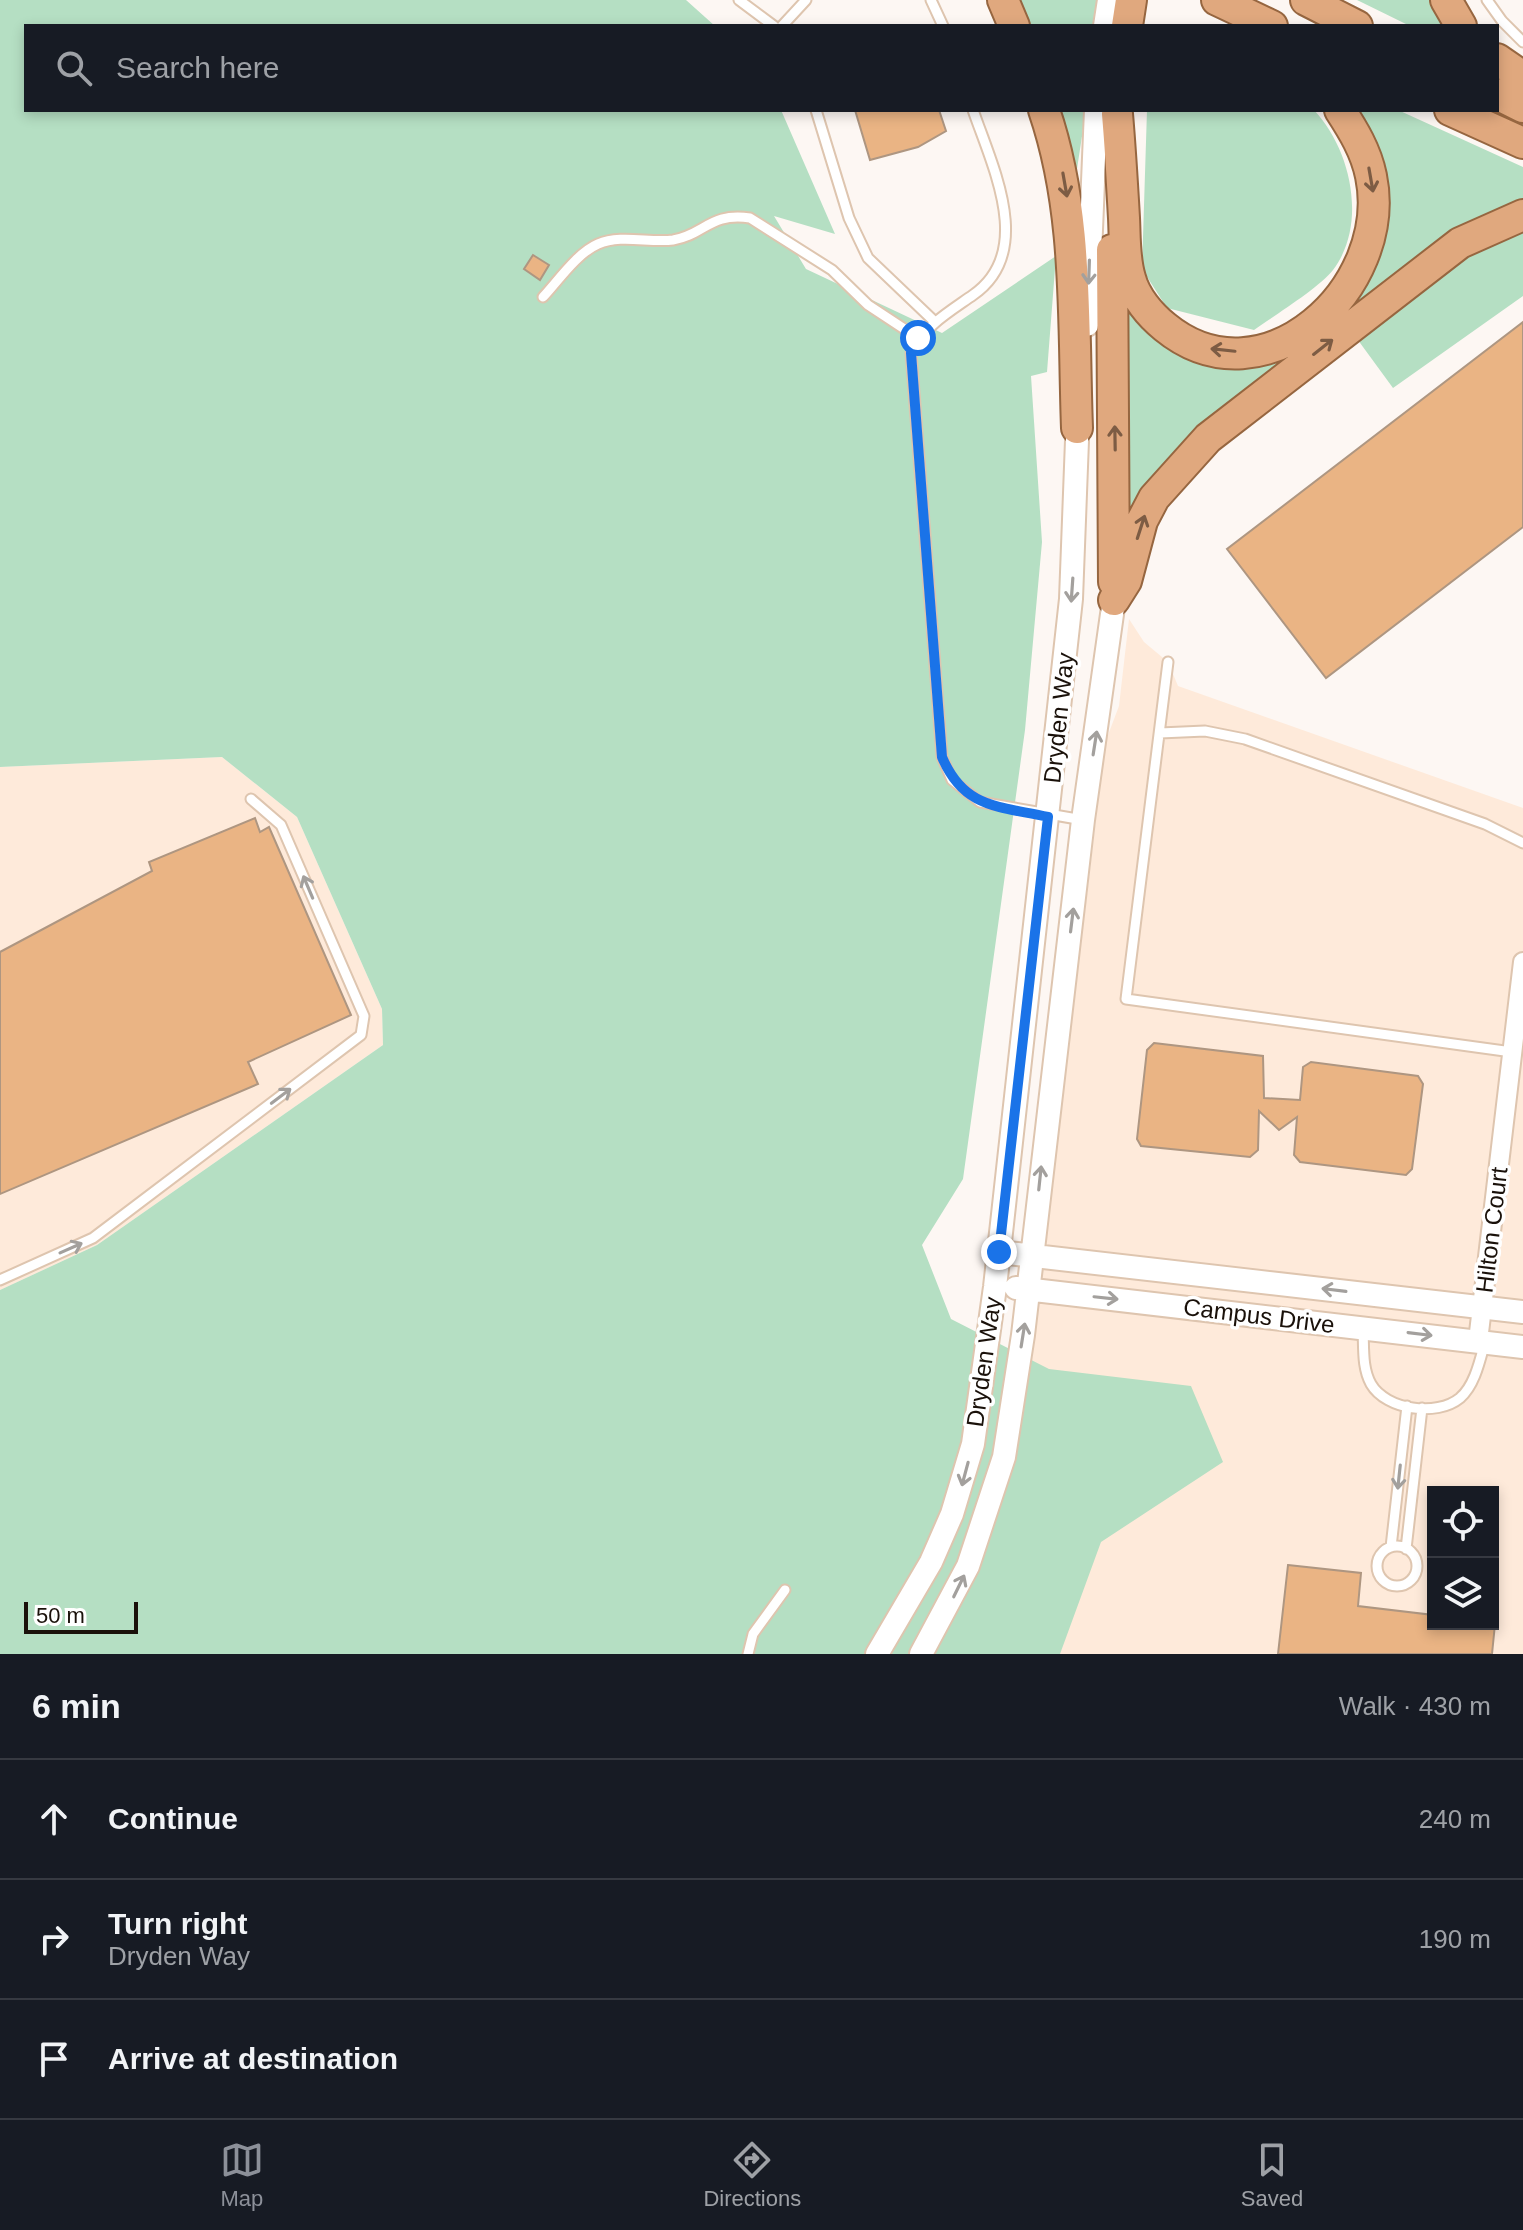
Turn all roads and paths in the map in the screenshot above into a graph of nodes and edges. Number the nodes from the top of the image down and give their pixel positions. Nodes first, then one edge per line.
1 (739, 0) edge
2 (806, 0) edge
3 (931, 0) edge
4 (1003, 0) edge
5 (1109, 0) edge
6 (1131, 0) edge
7 (1211, 0) edge
8 (1217, 0) edge
9 (1306, 0) edge
10 (1446, 0) edge
11 (1487, 0) edge
12 (771, 24) edge
13 (784, 24) edge
14 (942, 24) edge
15 (1013, 24) edge
16 (1105, 24) edge
17 (1127, 24) edge
18 (1242, 24) edge
19 (1268, 24) edge
20 (1353, 24) edge
21 (1460, 24) edge
22 (1523, 42) edge
23 (1499, 60) edge
24 (1523, 77) edge
25 (1499, 95) edge
26 (1523, 107) edge
27 (817, 112) edge
28 (974, 112) edge
29 (1045, 112) edge
30 (1110, 112) edge
31 (1110, 112) edge
32 (1110, 112) edge
33 (1341, 112) edge
34 (1454, 112) edge
35 (1523, 143) edge
36 (1523, 215) edge
37 (543, 297) dead end
38 (935, 322) junction
39 (918, 338) junction
40 (1077, 428) junction
41 (1114, 600) junction
42 (1168, 662) dead end
43 (1160, 733) junction
44 (251, 799) dead end
45 (1048, 817) junction
46 (1083, 820) junction
47 (1523, 843) edge
48 (1523, 962) edge
49 (1512, 1052) junction
50 (999, 1252) junction
51 (1032, 1256) junction
52 (0, 1280) edge
53 (995, 1287) junction
54 (1028, 1289) junction
55 (1483, 1307) junction
56 (1523, 1312) edge
57 (1363, 1327) junction
58 (1482, 1342) junction
59 (1523, 1347) edge
60 (1407, 1406) junction
61 (1422, 1408) junction
62 (1391, 1547) junction
63 (1406, 1549) junction
64 (785, 1590) dead end
65 (748, 1654) edge
66 (877, 1654) edge
67 (921, 1654) edge

1 - 12 lane
2 - 13 lane
3 - 14 lane
4 - 15 highway
5 - 16 street
6 - 17 highway
7 - 18 highway
8 - 19 highway
9 - 20 highway
10 - 21 highway
11 - 22 lane
23 - 24 highway
25 - 26 highway
27 - 38 lane
28 - 38 lane
29 -> 40 highway
30 -> 40 street, Dryden Way
33 -> 31 highway
41 -> 32 highway
34 - 35 highway
41 -> 36 highway
37 - 39 lane
38 - 39 lane
39 - 45 lane
40 -> 45 street, Dryden Way
46 -> 41 street, Dryden Way
42 - 43 lane
43 - 47 lane
43 - 49 lane
52 -> 44 lane
45 - 46 lane
45 - 50 street, Dryden Way
51 -> 46 street, Dryden Way
48 - 49 street, Hilton Court
49 - 55 street, Hilton Court
50 - 51 street, Campus Drive
50 - 53 street, Dryden Way
51 - 54 street, Dryden Way
55 -> 51 street, Campus Drive
53 - 54 street, Campus Drive
53 -> 66 street, Dryden Way
54 -> 57 street, Campus Drive
67 -> 54 street, Dryden Way
55 - 56 street, Campus Drive
55 - 58 street, Hilton Court
57 -> 58 street, Campus Drive
57 - 60 lane
58 - 59 street, Campus Drive
58 - 61 lane
60 - 61 lane
60 -> 62 lane
61 - 63 lane
62 - 63 lane
62 - 63 lane
64 - 65 lane

